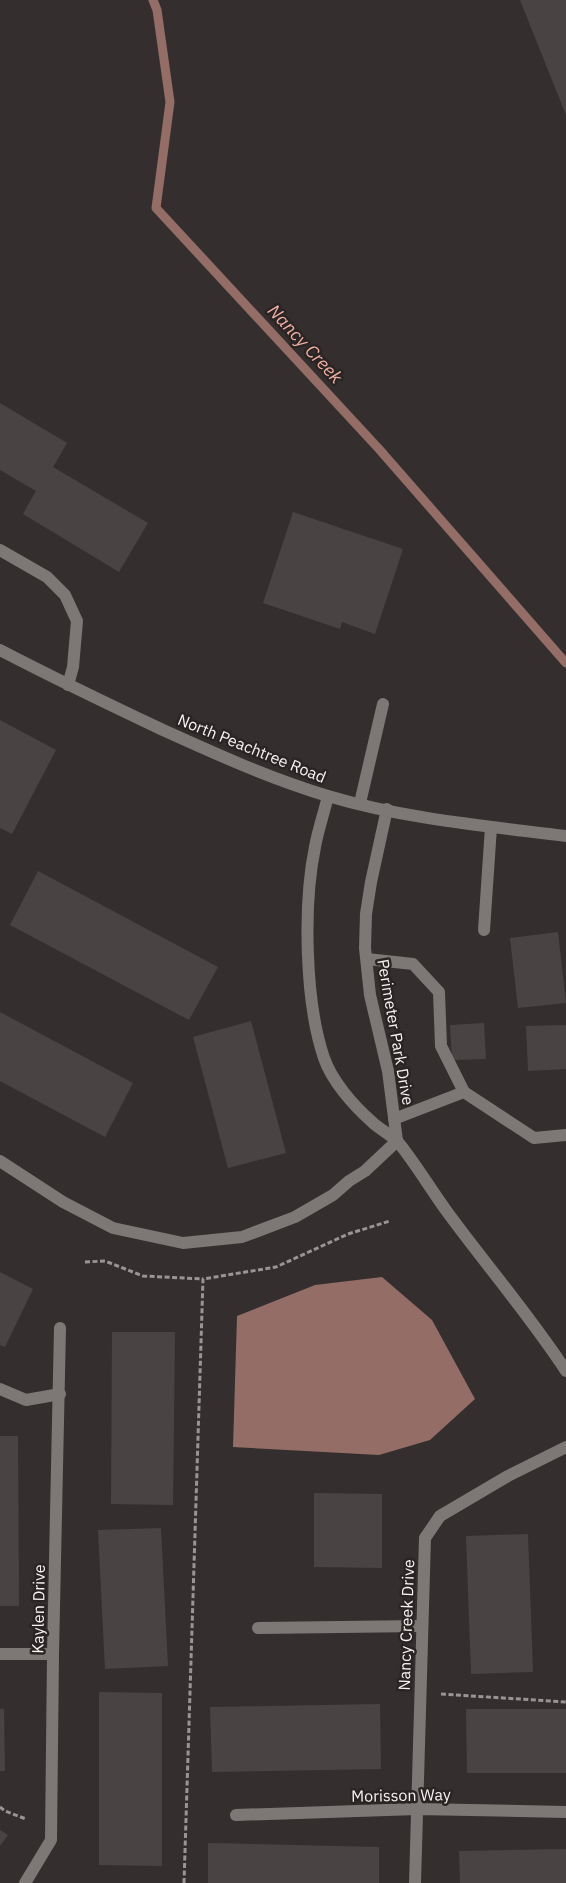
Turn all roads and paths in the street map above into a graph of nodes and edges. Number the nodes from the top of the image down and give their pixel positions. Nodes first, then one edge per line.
1 (0, 550) edge
2 (0, 650) edge
3 (68, 685) junction
4 (383, 704) dead end
5 (328, 796) junction
6 (360, 803) junction
7 (387, 809) junction
8 (491, 827) junction
9 (566, 836) edge
10 (484, 930) dead end
11 (367, 959) junction
12 (464, 1092) junction
13 (394, 1119) junction
14 (566, 1135) edge
15 (397, 1141) junction
16 (0, 1161) edge
17 (390, 1221) dead end
18 (85, 1262) dead end
19 (204, 1279) junction
20 (60, 1328) dead end
21 (566, 1371) edge
22 (0, 1389) edge
23 (60, 1394) junction
24 (566, 1447) edge
25 (422, 1626) junction
26 (258, 1628) dead end
27 (0, 1654) edge
28 (53, 1654) junction
29 (433, 1693) dead end
30 (566, 1702) edge
31 (0, 1807) edge
32 (417, 1809) junction
33 (566, 1812) edge
34 (236, 1815) dead end
35 (26, 1819) dead end
36 (25, 1883) edge
37 (184, 1883) edge
38 (415, 1883) edge

1 - 3 street
2 - 3 street, North Peachtree Road
3 - 5 street, North Peachtree Road
4 - 6 street
5 - 6 street, North Peachtree Road
5 - 15 street, Perimeter Park Drive
6 - 7 street, North Peachtree Road
7 - 8 street, North Peachtree Road
7 - 11 street, Perimeter Park Drive
8 - 9 street, North Peachtree Road
8 - 10 street
11 - 12 street
11 - 13 street, Perimeter Park Drive
12 - 13 street
12 - 14 street
13 - 15 street, Perimeter Park Drive
15 - 16 street
15 - 21 street, Perimeter Park Drive
17 - 19 path
18 - 19 path
19 - 37 path
20 - 23 street, Kaylen Drive
22 - 23 street
23 - 28 street, Kaylen Drive
24 - 25 street, Nancy Creek Drive
25 - 26 street
25 - 32 street, Nancy Creek Drive
27 - 28 street
28 - 36 street, Kaylen Drive
29 - 30 path
31 - 35 path
32 - 33 street, Morisson Way
32 - 34 street, Morisson Way
32 - 38 street, Nancy Creek Drive

